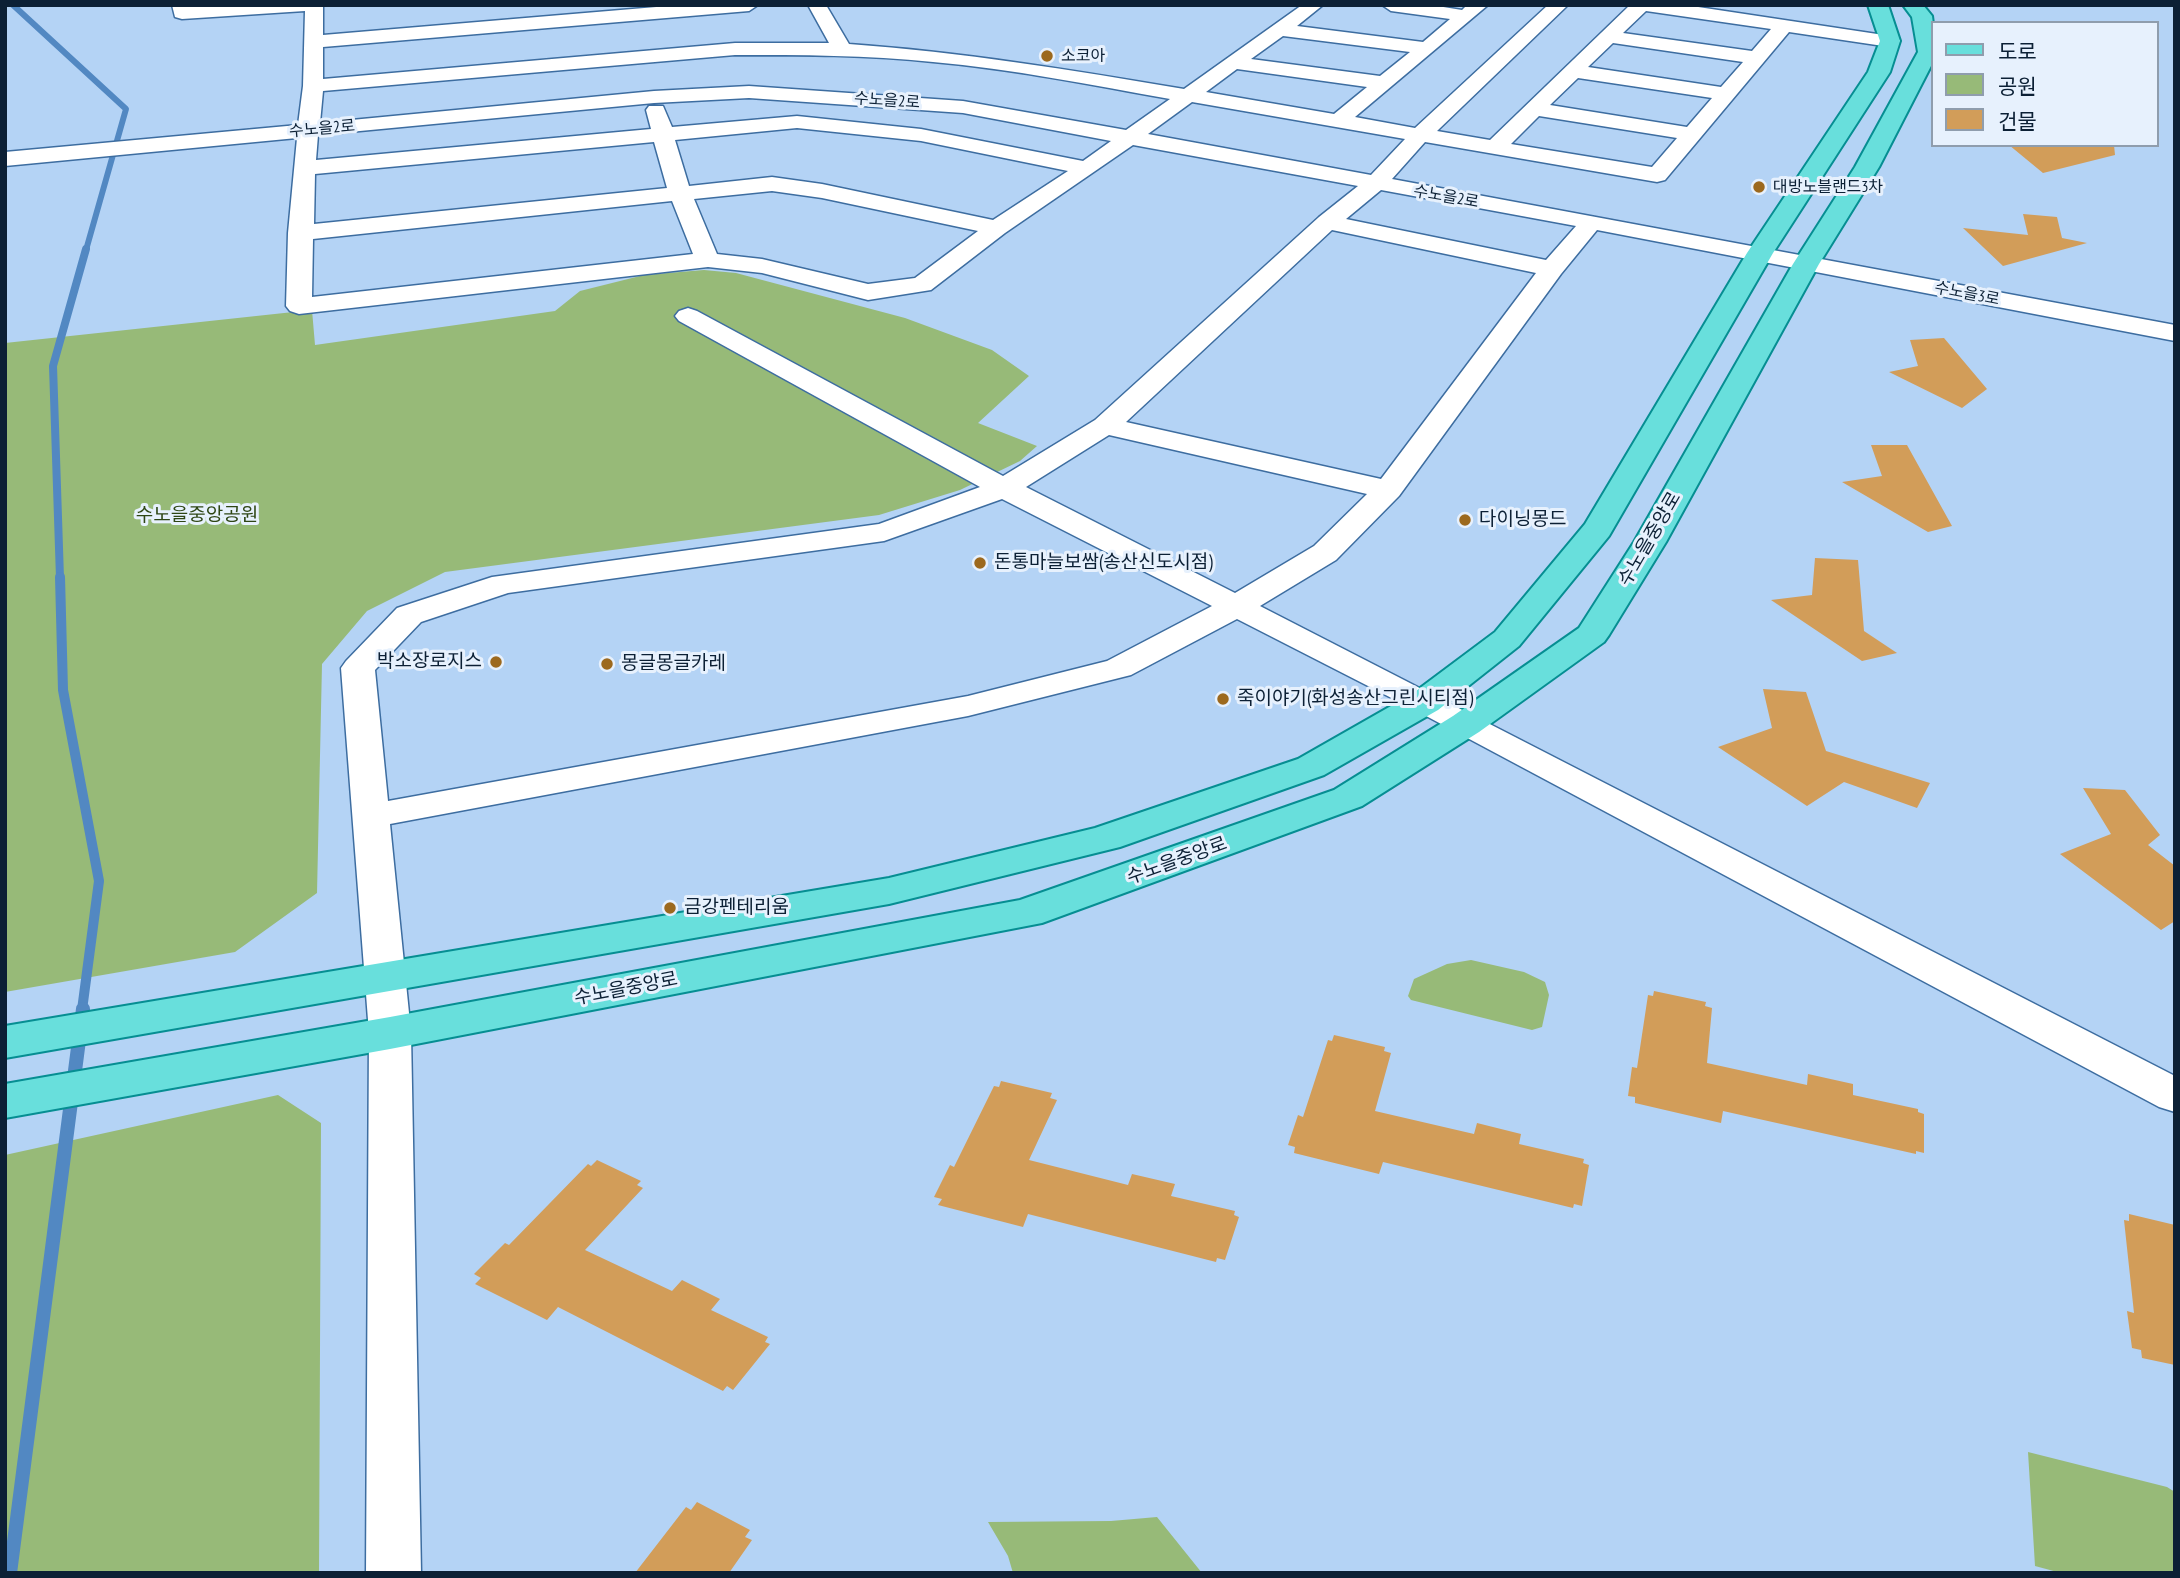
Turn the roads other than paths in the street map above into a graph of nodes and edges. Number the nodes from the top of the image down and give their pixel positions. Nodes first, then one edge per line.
1 (181, 5) edge
2 (307, 5) edge
3 (314, 5) edge
4 (749, 5) edge
5 (817, 5) edge
6 (1314, 5) edge
7 (1391, 5) edge
8 (1559, 5) edge
9 (1643, 5) edge
10 (1878, 5) edge
11 (1913, 5) edge
12 (626, 10) edge
13 (1473, 10) edge
14 (1785, 26) junction
15 (1281, 30) junction
16 (1608, 37) junction
17 (1890, 41) junction
18 (314, 42) junction
19 (1427, 48) junction
20 (842, 49) junction
21 (641, 57) junction
22 (1757, 58) junction
23 (1235, 63) junction
24 (1573, 71) junction
25 (1385, 83) junction
26 (313, 86) junction
27 (1726, 94) junction
28 (1188, 95) junction
29 (654, 97) junction
30 (1534, 109) junction
31 (1338, 121) junction
32 (308, 130) junction
33 (661, 133) junction
34 (1692, 134) junction
35 (1420, 135) junction
36 (1127, 138) junction
37 (1494, 148) junction
38 (5, 159) edge
39 (1087, 167) junction
40 (304, 168) junction
41 (1375, 184) junction
42 (680, 194) junction
43 (1327, 222) junction
44 (1591, 223) junction
45 (997, 228) junction
46 (300, 233) junction
47 (1759, 253) junction
48 (708, 260) junction
49 (1806, 264) junction
50 (1552, 269) junction
51 (688, 316) dead end
52 (2175, 333) edge
53 (1105, 426) junction
54 (1004, 488) junction
55 (1388, 490) junction
56 (1235, 607) junction
57 (1425, 702) junction
58 (1466, 724) junction
59 (372, 817) junction
60 (386, 975) junction
61 (390, 1033) junction
62 (5, 1042) edge
63 (2175, 1096) edge
64 (5, 1101) edge
65 (394, 1573) edge

1 - 2 street
3 - 18 street
4 - 12 street
5 - 20 street
6 - 15 street
7 - 13 street
8 - 35 street
9 - 14 street
9 - 16 street
10 - 17 main road
11 - 49 main road, 수노을중앙로
12 - 18 street
12 - 21 street
13 - 19 street
14 - 17 street
14 - 22 street
15 - 19 street
15 - 23 street
16 - 22 street
16 - 24 street
17 - 47 main road
18 - 26 street
19 - 25 street
20 - 21 street
20 - 28 street
21 - 26 street
21 - 29 street
22 - 27 street
23 - 25 street
23 - 28 street
24 - 27 street
24 - 30 street
25 - 31 street
26 - 32 street
27 - 34 street
28 - 31 street
28 - 36 street
29 - 32 street, 수노을2로
29 - 33 street
29 - 36 street, 수노을2로
30 - 34 street
30 - 37 street
31 - 35 street
32 - 38 street, 수노을2로
32 - 40 street
33 - 39 street
33 - 40 street
33 - 42 street
34 - 37 street
35 - 37 street
35 - 41 street
36 - 39 street
36 - 41 street, 수노을2로
39 - 45 street
40 - 46 street
41 - 43 street
41 - 44 street, 수노을2로
42 - 45 street
42 - 46 street
42 - 48 street
43 - 50 street
43 - 53 street
44 - 47 street, 수노을2로
44 - 50 street
45 - 48 street
46 - 48 street
47 - 49 street, 수노을3로
47 - 57 main road
49 - 52 street, 수노을3로
49 - 58 main road, 수노을중앙로
50 - 55 street
51 - 54 street
53 - 54 street
53 - 55 street
54 - 56 street
54 - 59 street
55 - 56 street
56 - 57 street
56 - 59 street
57 - 58 street
57 - 60 main road
58 - 61 main road, 수노을중앙로
58 - 63 street
59 - 60 street
60 - 61 street
60 - 62 main road
61 - 64 main road, 수노을중앙로
61 - 65 street

